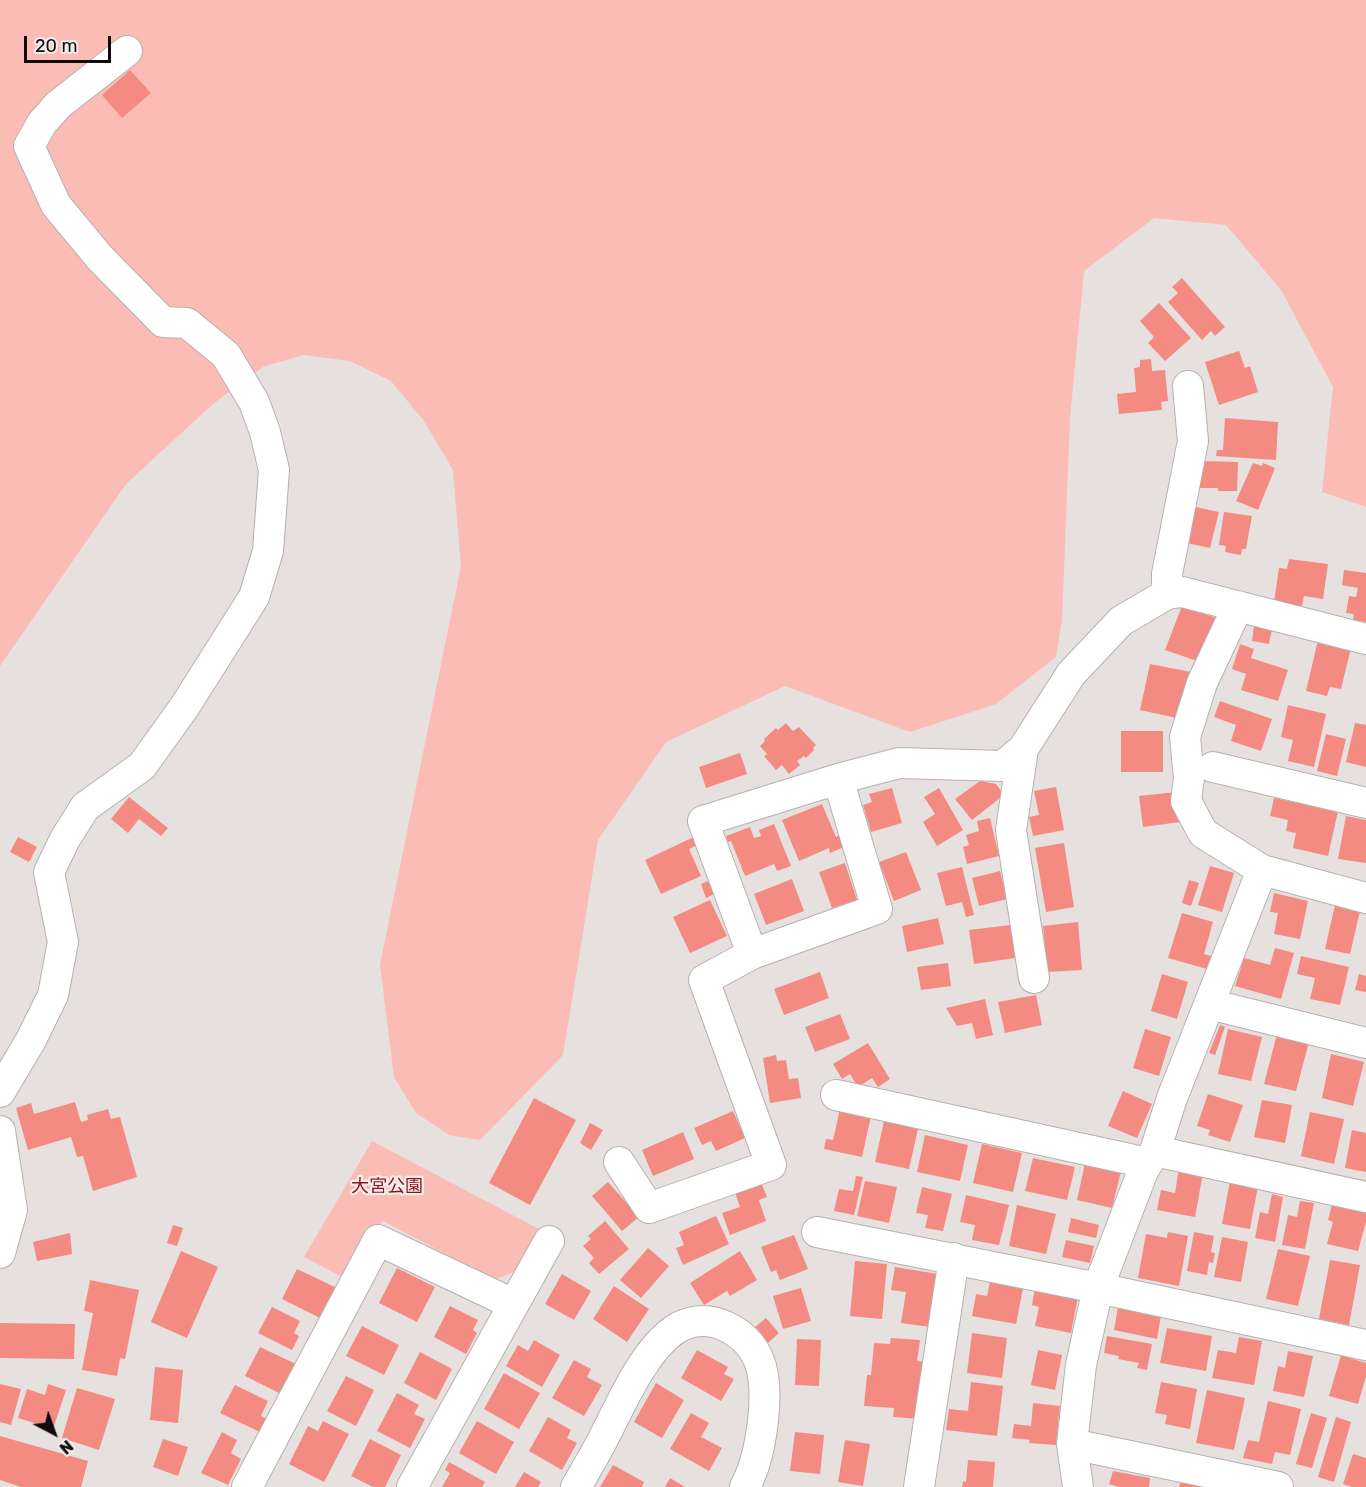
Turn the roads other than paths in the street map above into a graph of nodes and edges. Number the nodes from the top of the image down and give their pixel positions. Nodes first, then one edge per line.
1 (127, 51) dead end
2 (1188, 386) dead end
3 (1167, 594) junction
4 (1238, 606) junction
5 (1366, 639) edge
6 (1023, 749) junction
7 (1213, 767) dead end
8 (838, 779) junction
9 (1366, 803) edge
10 (1262, 870) junction
11 (1366, 898) edge
12 (752, 954) junction
13 (1034, 978) dead end
14 (1209, 1004) junction
15 (1366, 1043) edge
16 (0, 1092) edge
17 (836, 1095) dead end
18 (0, 1131) edge
19 (1151, 1157) junction
20 (619, 1162) dead end
21 (1366, 1197) edge
22 (817, 1232) dead end
23 (549, 1241) dead end
24 (0, 1253) edge
25 (954, 1258) junction
26 (1098, 1288) junction
27 (513, 1304) junction
28 (1366, 1346) edge
29 (1072, 1444) junction
30 (247, 1487) edge
31 (412, 1487) edge
32 (576, 1487) edge
33 (745, 1487) edge
34 (919, 1487) edge
35 (1078, 1487) edge
36 (1278, 1487) edge

1 - 16 street
2 - 3 street
3 - 4 street
3 - 6 street
4 - 5 street
4 - 10 street
6 - 8 street
6 - 13 street
7 - 9 street
8 - 12 street
8 - 12 street
10 - 11 street
10 - 14 street
12 - 20 street
14 - 15 street
14 - 19 street
17 - 19 street
18 - 24 street
19 - 21 street
19 - 26 street
22 - 25 street
23 - 27 street
25 - 26 street
25 - 34 street
26 - 28 street
26 - 29 street
27 - 30 street
27 - 31 street
29 - 35 street
29 - 36 street
32 - 33 street

